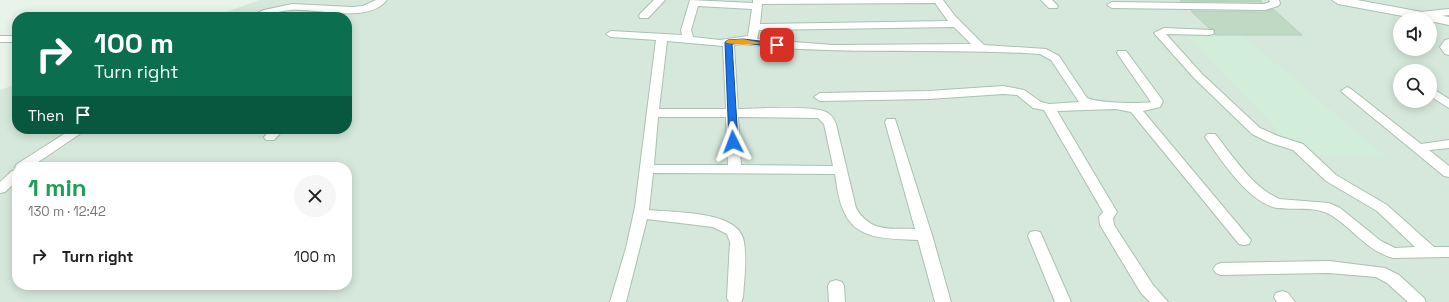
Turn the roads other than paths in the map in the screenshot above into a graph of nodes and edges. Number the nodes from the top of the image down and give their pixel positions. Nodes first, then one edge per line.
1 (273, 0) edge
2 (382, 0) edge
3 (660, 0) edge
4 (938, 0) edge
5 (1274, 0) edge
6 (1338, 0) edge
7 (694, 1) edge
8 (757, 2) edge
9 (1112, 5) dead end
10 (265, 12) edge
11 (268, 12) edge
12 (1404, 12) edge
13 (1449, 12) edge
14 (1437, 13) edge
15 (644, 16) dead end
16 (1437, 19) edge
17 (1449, 21) edge
18 (956, 24) junction
19 (755, 28) junction
20 (1209, 32) dead end
21 (611, 34) dead end
22 (662, 38) junction
23 (0, 39) edge
24 (12, 39) edge
25 (688, 39) junction
26 (743, 41) junction
27 (728, 42) junction
28 (1449, 42) edge
29 (981, 48) junction
30 (1449, 52) edge
31 (1122, 53) dead end
32 (1347, 91) dead end
33 (1437, 96) edge
34 (820, 97) dead end
35 (1449, 104) edge
36 (1094, 105) junction
37 (1132, 107) junction
38 (1048, 108) junction
39 (732, 112) junction
40 (652, 113) junction
41 (891, 122) dead end
42 (73, 134) edge
43 (1211, 137) dead end
44 (1449, 144) edge
45 (1418, 148) junction
46 (30, 162) edge
47 (646, 169) junction
48 (735, 170) junction
49 (840, 170) junction
50 (1449, 173) edge
51 (12, 178) edge
52 (0, 189) edge
53 (641, 214) junction
54 (924, 235) junction
55 (1035, 236) dead end
56 (1244, 240) dead end
57 (1449, 252) edge
58 (1431, 253) junction
59 (1221, 269) dead end
60 (836, 286) dead end
61 (735, 298) dead end
62 (618, 302) edge
63 (837, 302) edge
64 (942, 302) edge
65 (1063, 302) edge
66 (1160, 302) edge
67 (1418, 302) edge

1 - 10 street
2 - 11 street
3 - 15 street
4 - 8 street
4 - 18 street
5 - 9 street
6 - 12 street
7 - 8 street
7 - 25 street
8 - 19 street
13 - 14 street
16 - 17 street
18 - 19 street
18 - 29 street
19 - 26 street
20 - 58 street
21 - 22 street
22 - 25 street
22 - 40 street
23 - 24 street
25 - 27 street
26 - 27 street
26 - 29 street
27 - 39 street
28 - 30 street
29 - 36 street
31 - 37 street
32 - 45 street
33 - 35 street
34 - 38 street
36 - 37 street
36 - 38 street
37 - 56 street
38 - 66 street
39 - 40 street
39 - 48 street
39 - 49 street
40 - 47 street
41 - 54 street
42 - 46 street
43 - 58 street
44 - 45 street
45 - 50 street
47 - 48 street
47 - 53 street
48 - 49 street
49 - 54 street
51 - 52 street
53 - 61 street
53 - 62 street
54 - 64 street
55 - 65 street
57 - 58 street
59 - 67 street
60 - 63 street

